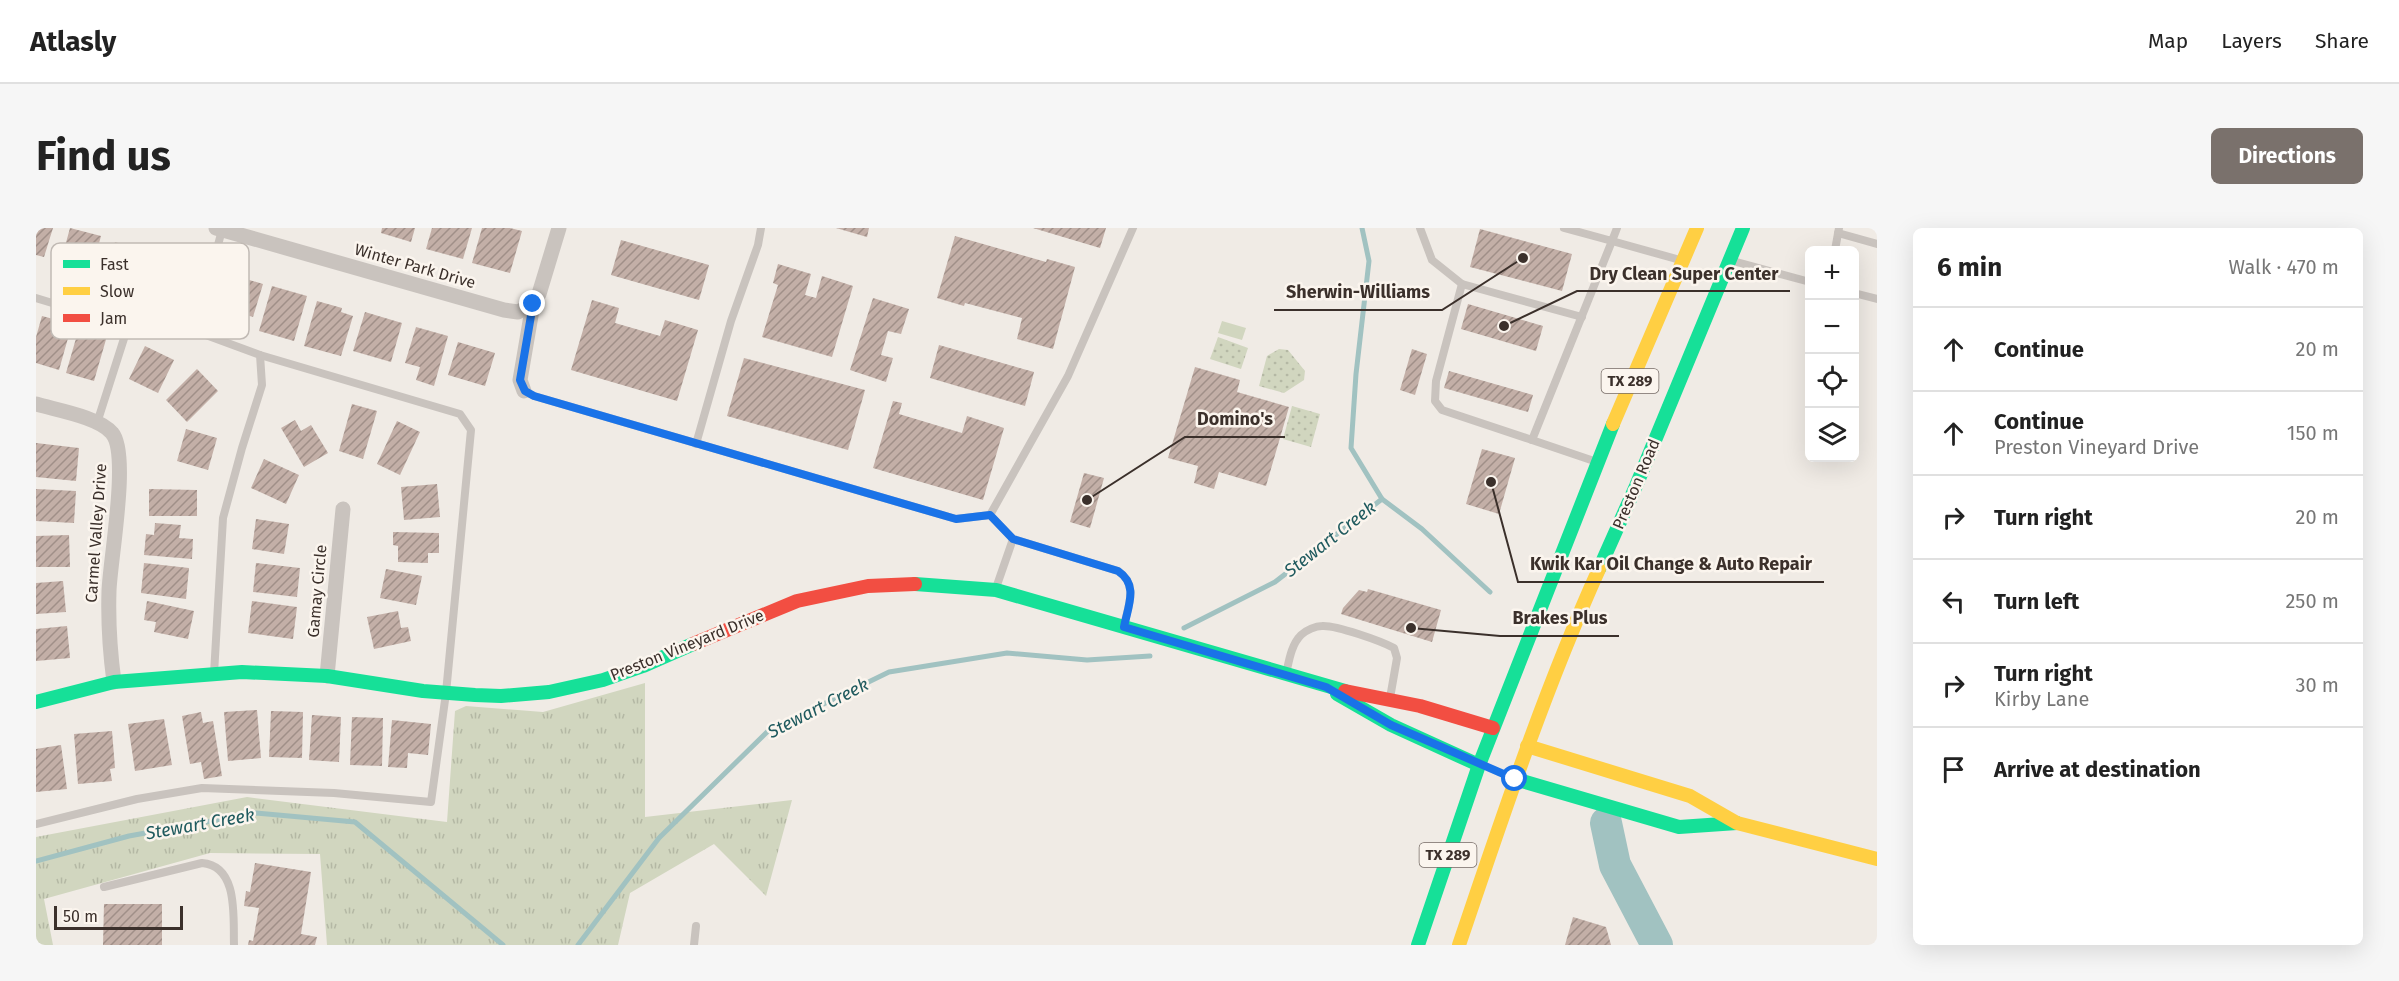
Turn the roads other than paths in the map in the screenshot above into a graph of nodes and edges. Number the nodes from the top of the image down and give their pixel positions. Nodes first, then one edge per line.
1 (559, 228) edge
2 (760, 228) edge
3 (1133, 228) edge
4 (1420, 228) edge
5 (1564, 228) edge
6 (1617, 228) edge
7 (1697, 228) edge
8 (1743, 228) edge
9 (219, 229) edge
10 (1838, 231) edge
11 (1612, 241) junction
12 (1877, 244) edge
13 (1835, 246) edge
14 (1683, 261) junction
15 (1730, 261) junction
16 (1805, 281) edge
17 (1462, 284) junction
18 (1859, 294) edge
19 (36, 298) edge
20 (1877, 299) edge
21 (51, 303) edge
22 (533, 304) junction
23 (1582, 317) junction
24 (124, 339) edge
25 (217, 339) edge
26 (260, 355) junction
27 (525, 391) joint
28 (36, 404) edge
29 (97, 423) junction
30 (1532, 440) junction
31 (696, 444) junction
32 (1596, 462) junction
33 (343, 508) dead end
34 (990, 515) junction
35 (1013, 539) junction
36 (996, 590) junction
37 (1124, 627) junction
38 (214, 674) junction
39 (1286, 675) junction
40 (327, 676) junction
41 (114, 682) junction
42 (1326, 687) junction
43 (446, 693) junction
44 (1390, 701) junction
45 (36, 702) edge
46 (1498, 730) junction
47 (1523, 744) junction
48 (1484, 767) junction
49 (1510, 777) junction
50 (1737, 823) junction
51 (36, 824) edge
52 (1877, 859) edge
53 (104, 887) dead end
54 (696, 926) dead end
55 (234, 945) edge
56 (694, 945) edge
57 (1418, 945) edge
58 (1459, 945) edge

1 - 22 street
2 - 31 lane
3 - 34 lane
4 - 17 lane
5 - 11 lane
6 - 11 lane
7 - 14 street, TX 289
8 - 15 street, Preston Road / TX 289
9 - 22 street, Winter Park Drive
10 - 12 lane
10 - 13 lane
11 - 14 lane
11 - 23 lane
14 - 32 street, TX 289
15 - 16 lane
15 - 47 street, Preston Road / TX 289
17 - 23 lane
17 - 30 lane
18 - 20 lane
19 - 21 lane
22 - 27 street
23 - 30 lane
24 - 29 lane
25 - 26 lane
26 - 38 lane
26 - 43 lane
27 - 31 lane
28 - 29 street, Carmel Valley Drive
29 - 41 street, Carmel Valley Drive
30 - 32 lane
31 - 34 lane
32 - 46 street, TX 289
33 - 40 street, Gamay Circle
34 - 35 lane
35 - 36 lane
35 - 37 lane
36 - 37 street, Preston Vineyard Drive
36 - 43 street, Preston Vineyard Drive
37 - 39 street, Preston Vineyard Drive
38 - 40 street, Preston Vineyard Drive
38 - 41 street, Preston Vineyard Drive
39 - 42 street, Preston Vineyard Drive
39 - 44 lane
40 - 43 street, Preston Vineyard Drive
41 - 45 street, Preston Vineyard Drive
42 - 44 street, Preston Vineyard Drive
42 - 48 street, Preston Vineyard Drive
43 - 51 lane
44 - 46 street, Preston Vineyard Drive
46 - 48 street, TX 289
47 - 49 street, Preston Road / TX 289
47 - 50 street
48 - 57 street, TX 289
49 - 50 street
49 - 58 street, Preston Road / TX 289
50 - 52 street
53 - 55 lane
54 - 56 lane

